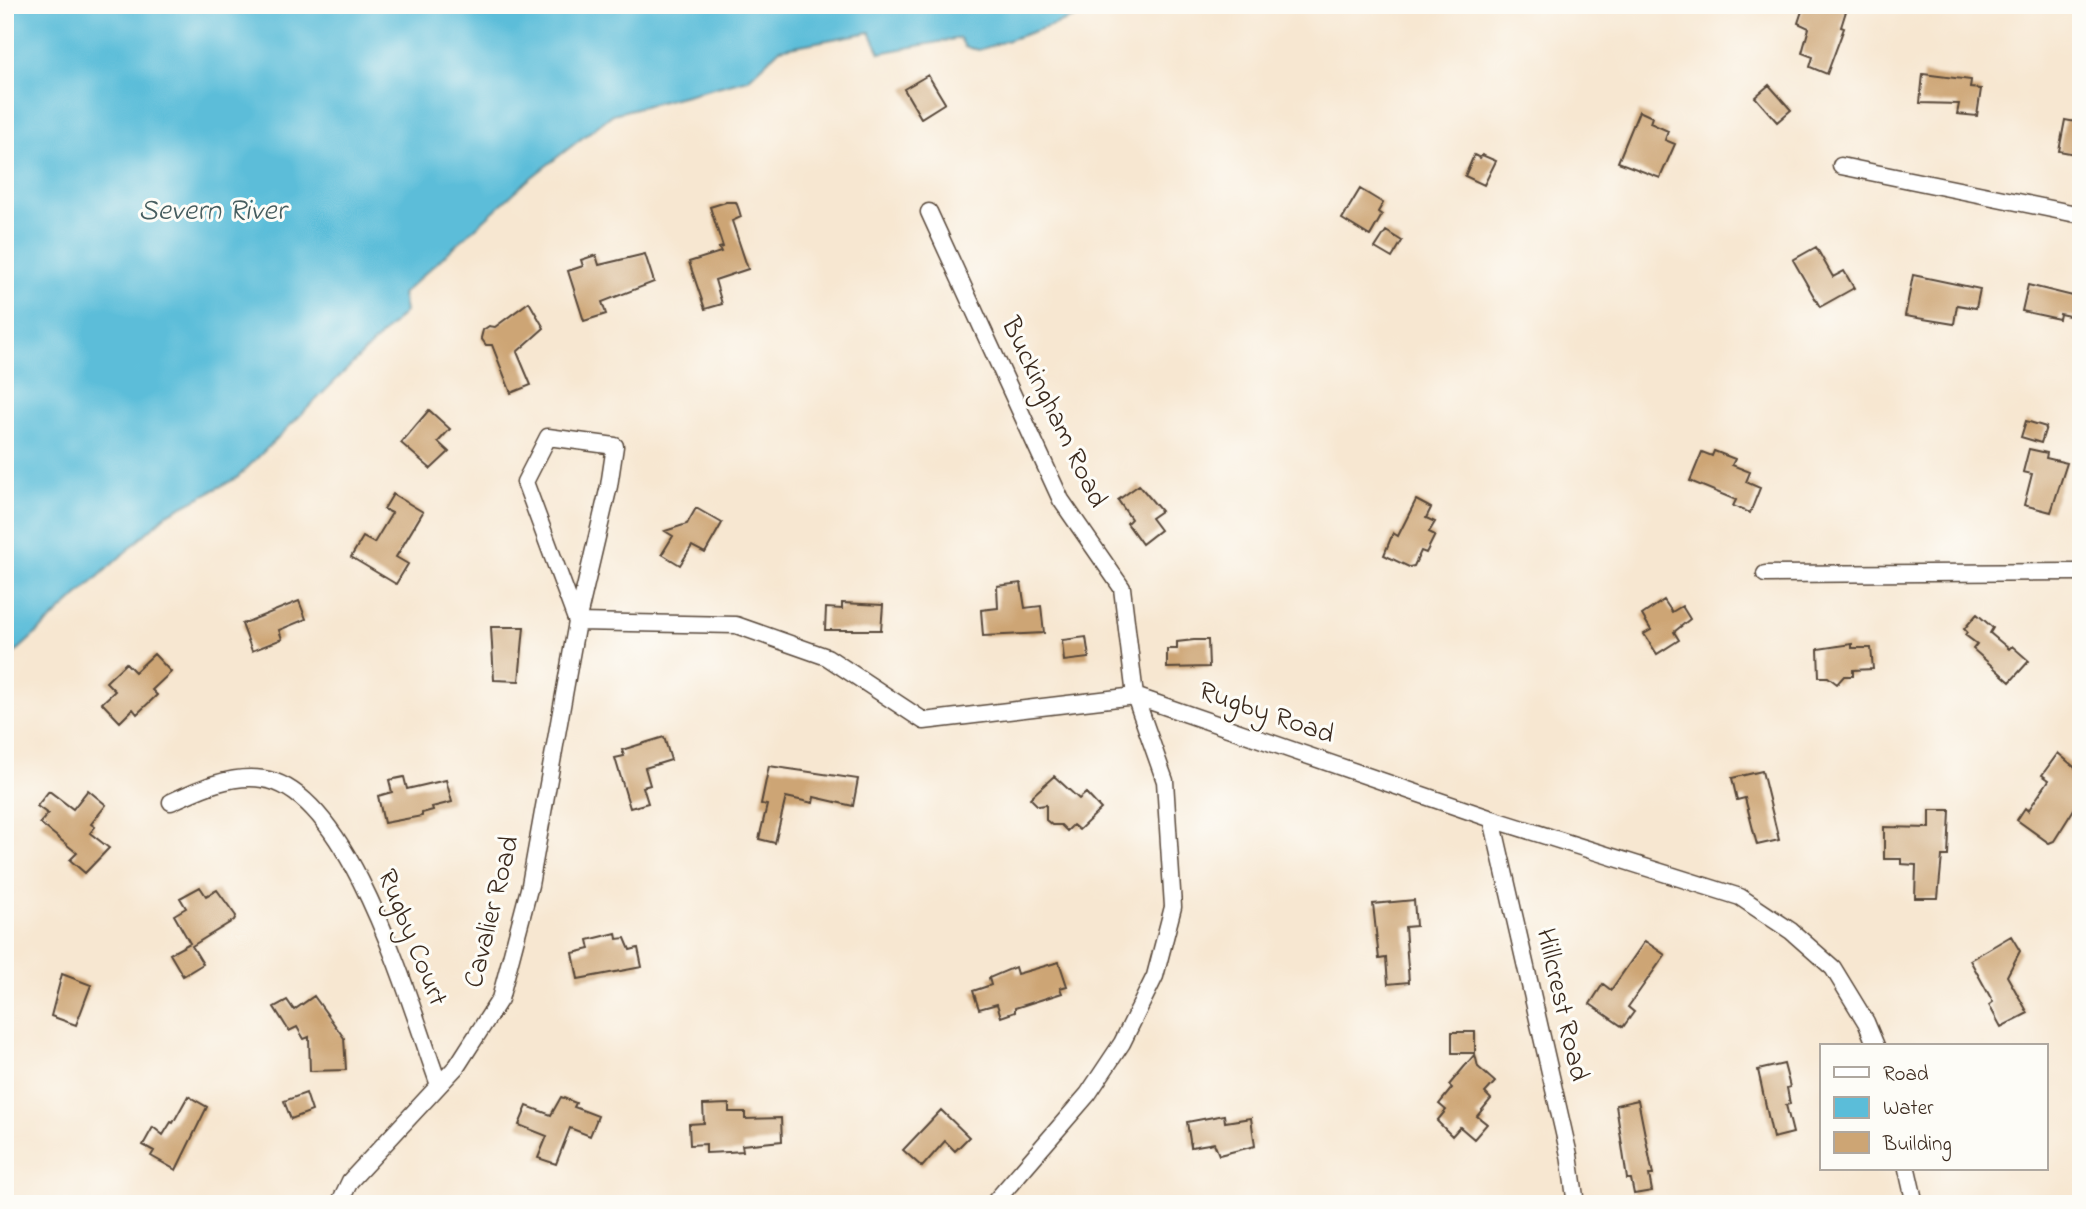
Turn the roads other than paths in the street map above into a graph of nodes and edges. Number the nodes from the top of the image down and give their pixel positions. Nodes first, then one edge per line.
1 (1841, 166) dead end
2 (929, 212) dead end
3 (2081, 215) edge
4 (2081, 572) edge
5 (1765, 574) dead end
6 (577, 622) junction
7 (1135, 696) junction
8 (171, 802) dead end
9 (1492, 819) junction
10 (1875, 1044) edge
11 (439, 1085) junction
12 (1907, 1170) edge
13 (338, 1204) edge
14 (993, 1204) edge
15 (1576, 1204) edge
16 (1915, 1204) edge

1 - 3 street
2 - 7 street, Buckingham Road
4 - 5 street
6 - 6 street, Cavalier Road
6 - 7 street, Rugby Road
6 - 11 street, Cavalier Road
7 - 9 street, Rugby Road
7 - 14 street, Buckingham Road
8 - 11 street, Rugby Court
9 - 10 street, Rugby Road
9 - 15 street, Hillcrest Road
11 - 13 street, Cavalier Road
12 - 16 street

